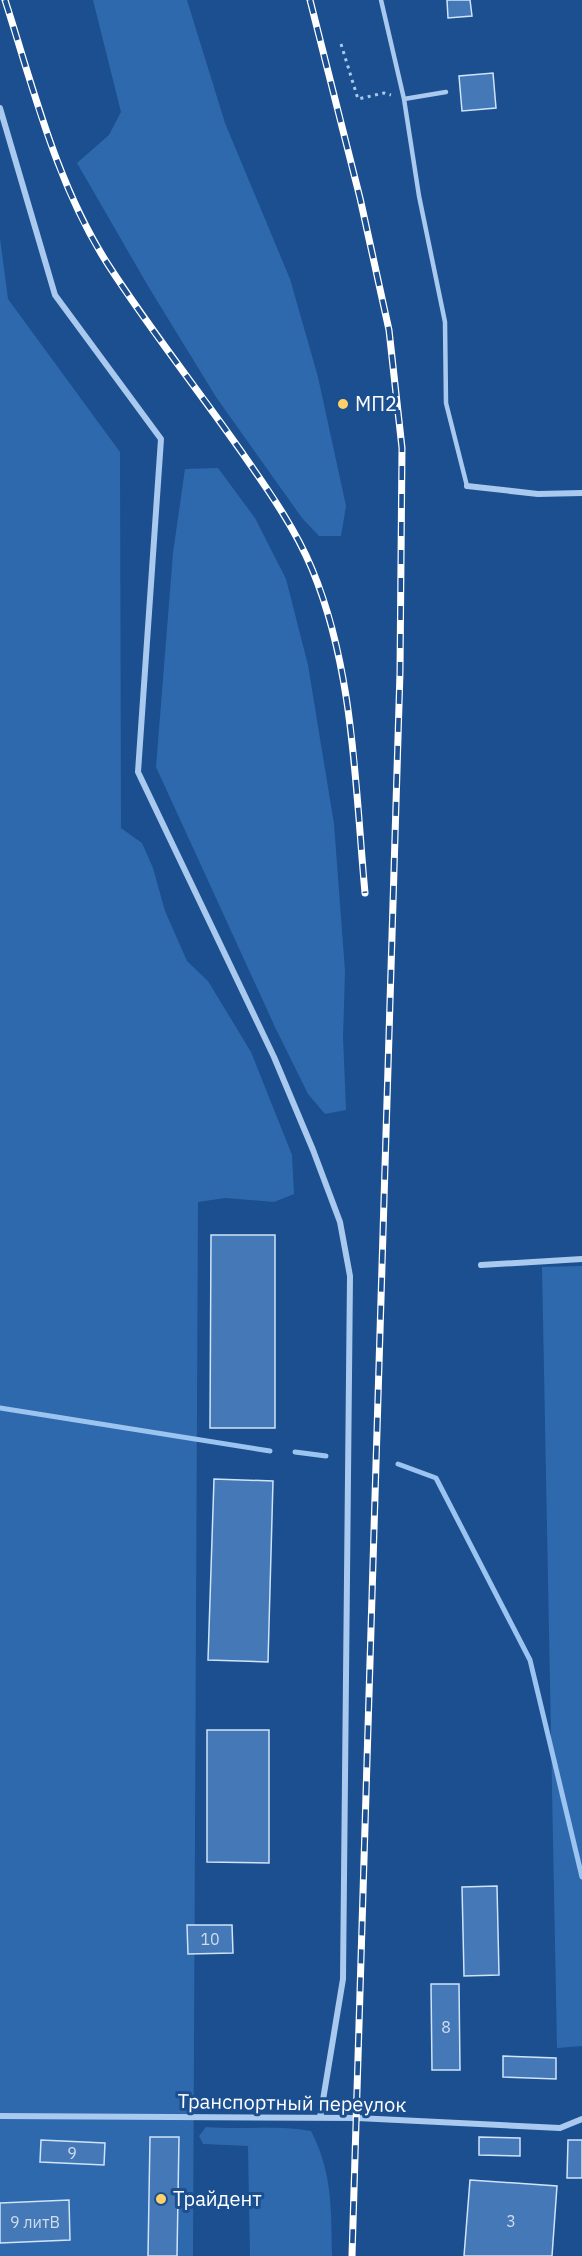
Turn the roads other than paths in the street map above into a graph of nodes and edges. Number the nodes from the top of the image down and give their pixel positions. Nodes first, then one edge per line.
1 (381, 0) edge
2 (446, 92) dead end
3 (404, 99) junction
4 (0, 108) edge
5 (467, 486) joint
6 (582, 493) edge
7 (582, 1259) edge
8 (481, 1265) dead end
9 (0, 2116) edge
10 (320, 2118) junction
11 (582, 2119) edge

1 - 3 lane
2 - 3 lane
3 - 5 lane
4 - 10 street
5 - 6 street
7 - 8 street
9 - 10 street, Транспортный переулок
10 - 11 street, Транспортный переулок

